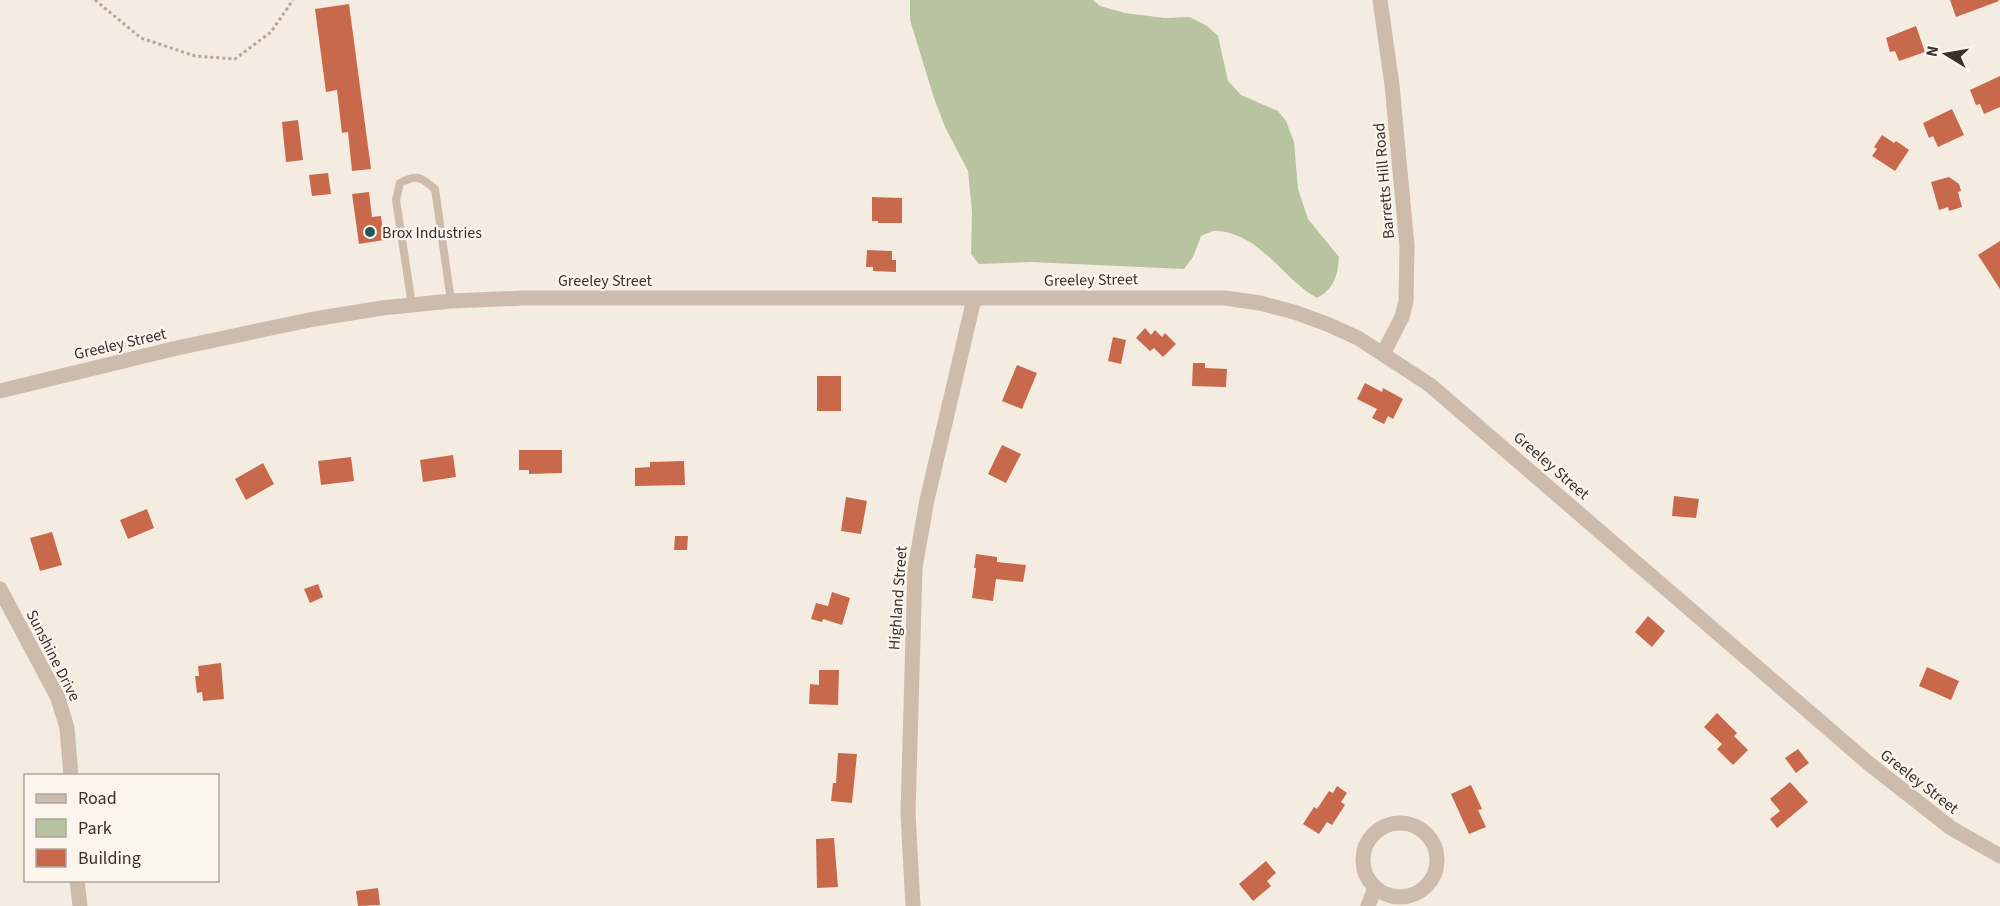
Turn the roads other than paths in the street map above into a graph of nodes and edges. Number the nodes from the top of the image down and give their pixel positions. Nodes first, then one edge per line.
1 (1380, 0) edge
2 (974, 299) junction
3 (451, 301) junction
4 (412, 305) junction
5 (1383, 354) junction
6 (0, 391) edge
7 (0, 589) edge
8 (71, 774) edge
9 (2000, 856) edge
10 (77, 882) edge
11 (1375, 888) junction
12 (80, 906) edge
13 (913, 906) edge
14 (1368, 906) edge

1 - 5 street, Barretts Hill Road
2 - 3 street, Greeley Street
2 - 5 street, Greeley Street
2 - 13 street, Highland Street
3 - 4 street, Greeley Street
3 - 4 lane
4 - 6 street, Greeley Street
5 - 9 street, Greeley Street
7 - 8 street, Sunshine Drive
10 - 12 street
11 - 11 street
11 - 14 street

